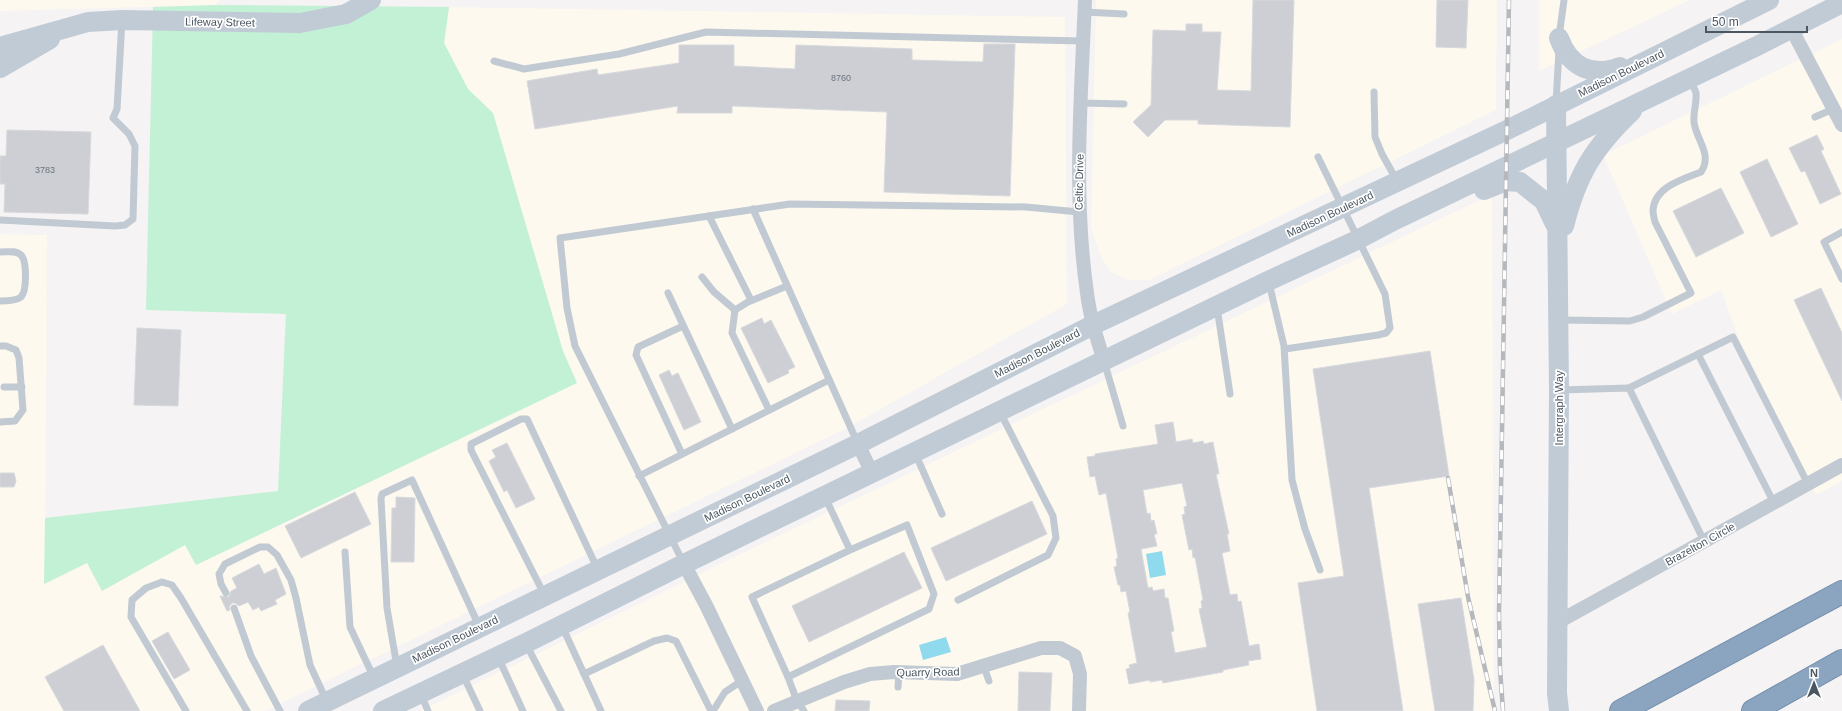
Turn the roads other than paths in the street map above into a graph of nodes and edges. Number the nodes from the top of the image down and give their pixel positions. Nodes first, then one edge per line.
1 (371, 0) edge
2 (1564, 0) edge
3 (1769, 0) edge
4 (1842, 3) edge
5 (1084, 6) edge
6 (1124, 14) dead end
7 (122, 20) junction
8 (1720, 23) junction
9 (65, 28) junction
10 (1791, 28) junction
11 (1559, 38) junction
12 (1083, 41) junction
13 (0, 47) edge
14 (494, 61) dead end
15 (0, 68) edge
16 (1689, 79) junction
17 (1374, 92) dead end
18 (1643, 100) junction
19 (1081, 103) junction
20 (1124, 104) dead end
21 (1556, 105) junction
22 (1833, 108) junction
23 (1815, 117) dead end
24 (1842, 125) edge
25 (1557, 141) junction
26 (1318, 157) dead end
27 (1398, 182) junction
28 (1342, 208) junction
29 (753, 209) junction
30 (1079, 212) junction
31 (709, 216) junction
32 (0, 220) edge
33 (1395, 220) junction
34 (1557, 228) junction
35 (1842, 232) edge
36 (1358, 240) junction
37 (0, 252) edge
38 (1558, 254) junction
39 (702, 277) dead end
40 (1842, 279) edge
41 (1268, 281) junction
42 (787, 286) junction
43 (668, 293) dead end
44 (752, 300) junction
45 (0, 301) edge
46 (1217, 306) junction
47 (735, 310) junction
48 (1558, 320) junction
49 (1093, 325) junction
50 (683, 326) junction
51 (0, 346) edge
52 (1284, 349) junction
53 (1698, 354) junction
54 (1104, 361) junction
55 (829, 380) junction
56 (4, 387) dead end
57 (22, 387) junction
58 (1629, 388) junction
59 (1559, 390) junction
60 (1230, 394) dead end
61 (769, 410) junction
62 (1000, 412) junction
63 (0, 422) edge
64 (1123, 426) dead end
65 (732, 429) junction
66 (858, 444) junction
67 (915, 453) junction
68 (682, 454) junction
69 (1842, 466) edge
70 (872, 473) junction
71 (639, 476) junction
72 (1808, 484) junction
73 (825, 497) junction
74 (1774, 503) junction
75 (942, 514) dead end
76 (669, 536) junction
77 (1704, 541) junction
78 (850, 550) junction
79 (346, 552) dead end
80 (684, 564) junction
81 (598, 570) junction
82 (1320, 570) dead end
83 (1842, 592) edge
84 (226, 593) dead end
85 (544, 596) junction
86 (958, 600) dead end
87 (234, 608) dead end
88 (1558, 622) junction
89 (562, 626) junction
90 (479, 627) junction
91 (526, 643) junction
92 (497, 657) junction
93 (1842, 661) edge
94 (397, 667) junction
95 (984, 667) junction
96 (899, 673) junction
97 (462, 674) junction
98 (584, 674) junction
99 (788, 677) junction
100 (374, 678) junction
101 (743, 680) junction
102 (989, 681) dead end
103 (898, 687) dead end
104 (327, 702) junction
105 (425, 702) edge
106 (800, 706) edge
107 (1629, 707) edge
108 (185, 709) edge
109 (247, 711) edge
110 (280, 711) edge
111 (308, 711) edge
112 (383, 711) edge
113 (480, 711) edge
114 (522, 711) edge
115 (561, 711) edge
116 (601, 711) edge
117 (712, 711) edge
118 (757, 711) edge
119 (774, 711) edge
120 (1079, 711) edge
121 (1559, 711) edge
122 (1752, 711) edge

1 - 7 main road, Lifeway Street
2 - 11 lane
3 - 8 main road, Madison Boulevard
4 - 10 main road
5 - 6 lane
5 - 12 street, Celtic Drive
7 - 9 main road, Lifeway Street
7 - 32 lane
8 - 11 main road
8 - 21 main road, Madison Boulevard
9 - 13 main road, Lifeway Street
9 - 15 main road, Lifeway Street
10 - 16 main road
10 - 22 street
11 - 21 lane
12 - 14 lane
12 - 19 street, Celtic Drive
16 - 18 main road
16 - 48 lane
17 - 27 lane
18 - 25 main road
18 - 38 main road
19 - 20 lane
19 - 30 street, Celtic Drive
21 - 25 main road, Intergraph Way
21 - 27 main road, Madison Boulevard
22 - 23 lane
22 - 24 street
25 - 33 main road
25 - 34 main road, Intergraph Way
26 - 28 lane
27 - 28 main road, Madison Boulevard
28 - 36 lane
28 - 49 main road, Madison Boulevard
29 - 30 lane
29 - 31 lane
29 - 42 lane
30 - 49 street, Celtic Drive
31 - 44 lane
31 - 71 lane
33 - 34 main road
33 - 36 main road
34 - 38 main road, Intergraph Way
35 - 40 lane
36 - 41 main road
36 - 52 lane
37 - 45 lane
38 - 48 main road, Intergraph Way
39 - 47 lane
41 - 46 main road
41 - 52 lane
42 - 44 lane
42 - 55 lane
43 - 50 lane
44 - 47 lane
46 - 54 main road
46 - 60 lane
47 - 61 lane
48 - 59 main road, Intergraph Way
49 - 54 street, Celtic Drive
49 - 66 main road, Madison Boulevard
50 - 65 lane
50 - 68 lane
51 - 57 lane
52 - 82 lane
53 - 58 lane
53 - 72 lane
53 - 74 lane
54 - 62 main road
54 - 64 lane
55 - 61 lane
55 - 66 lane
56 - 57 lane
57 - 63 lane
58 - 59 lane
58 - 77 lane
59 - 88 main road, Intergraph Way
61 - 65 lane
62 - 67 main road
62 - 86 lane
65 - 68 lane
66 - 70 street
66 - 76 main road, Madison Boulevard
67 - 70 main road
67 - 75 lane
68 - 71 lane
69 - 72 street, Brazelton Circle
70 - 73 main road
71 - 76 lane
72 - 74 street, Brazelton Circle
73 - 78 lane
73 - 80 main road
74 - 77 street, Brazelton Circle
76 - 80 lane
76 - 81 main road, Madison Boulevard
77 - 88 street, Brazelton Circle
78 - 99 lane
78 - 99 lane
79 - 100 lane
80 - 89 main road
80 - 101 street
81 - 85 main road, Madison Boulevard
81 - 85 lane
83 - 107 highway
84 - 104 lane
85 - 90 main road, Madison Boulevard
87 - 110 lane
88 - 121 main road, Intergraph Way
89 - 91 main road
89 - 98 lane
90 - 94 main road, Madison Boulevard
90 - 94 lane
91 - 92 main road
91 - 115 lane
92 - 97 main road
92 - 114 lane
93 - 122 highway
94 - 100 main road, Madison Boulevard
95 - 96 street, Quarry Road
95 - 102 lane
95 - 120 street, Quarry Road
96 - 103 lane
96 - 106 street, Quarry Road
97 - 105 main road
97 - 113 lane
98 - 116 lane
98 - 117 lane
99 - 106 lane
100 - 104 main road, Madison Boulevard
101 - 117 lane
101 - 118 street
104 - 111 main road, Madison Boulevard
105 - 112 main road
106 - 119 street, Quarry Road
108 - 109 lane

